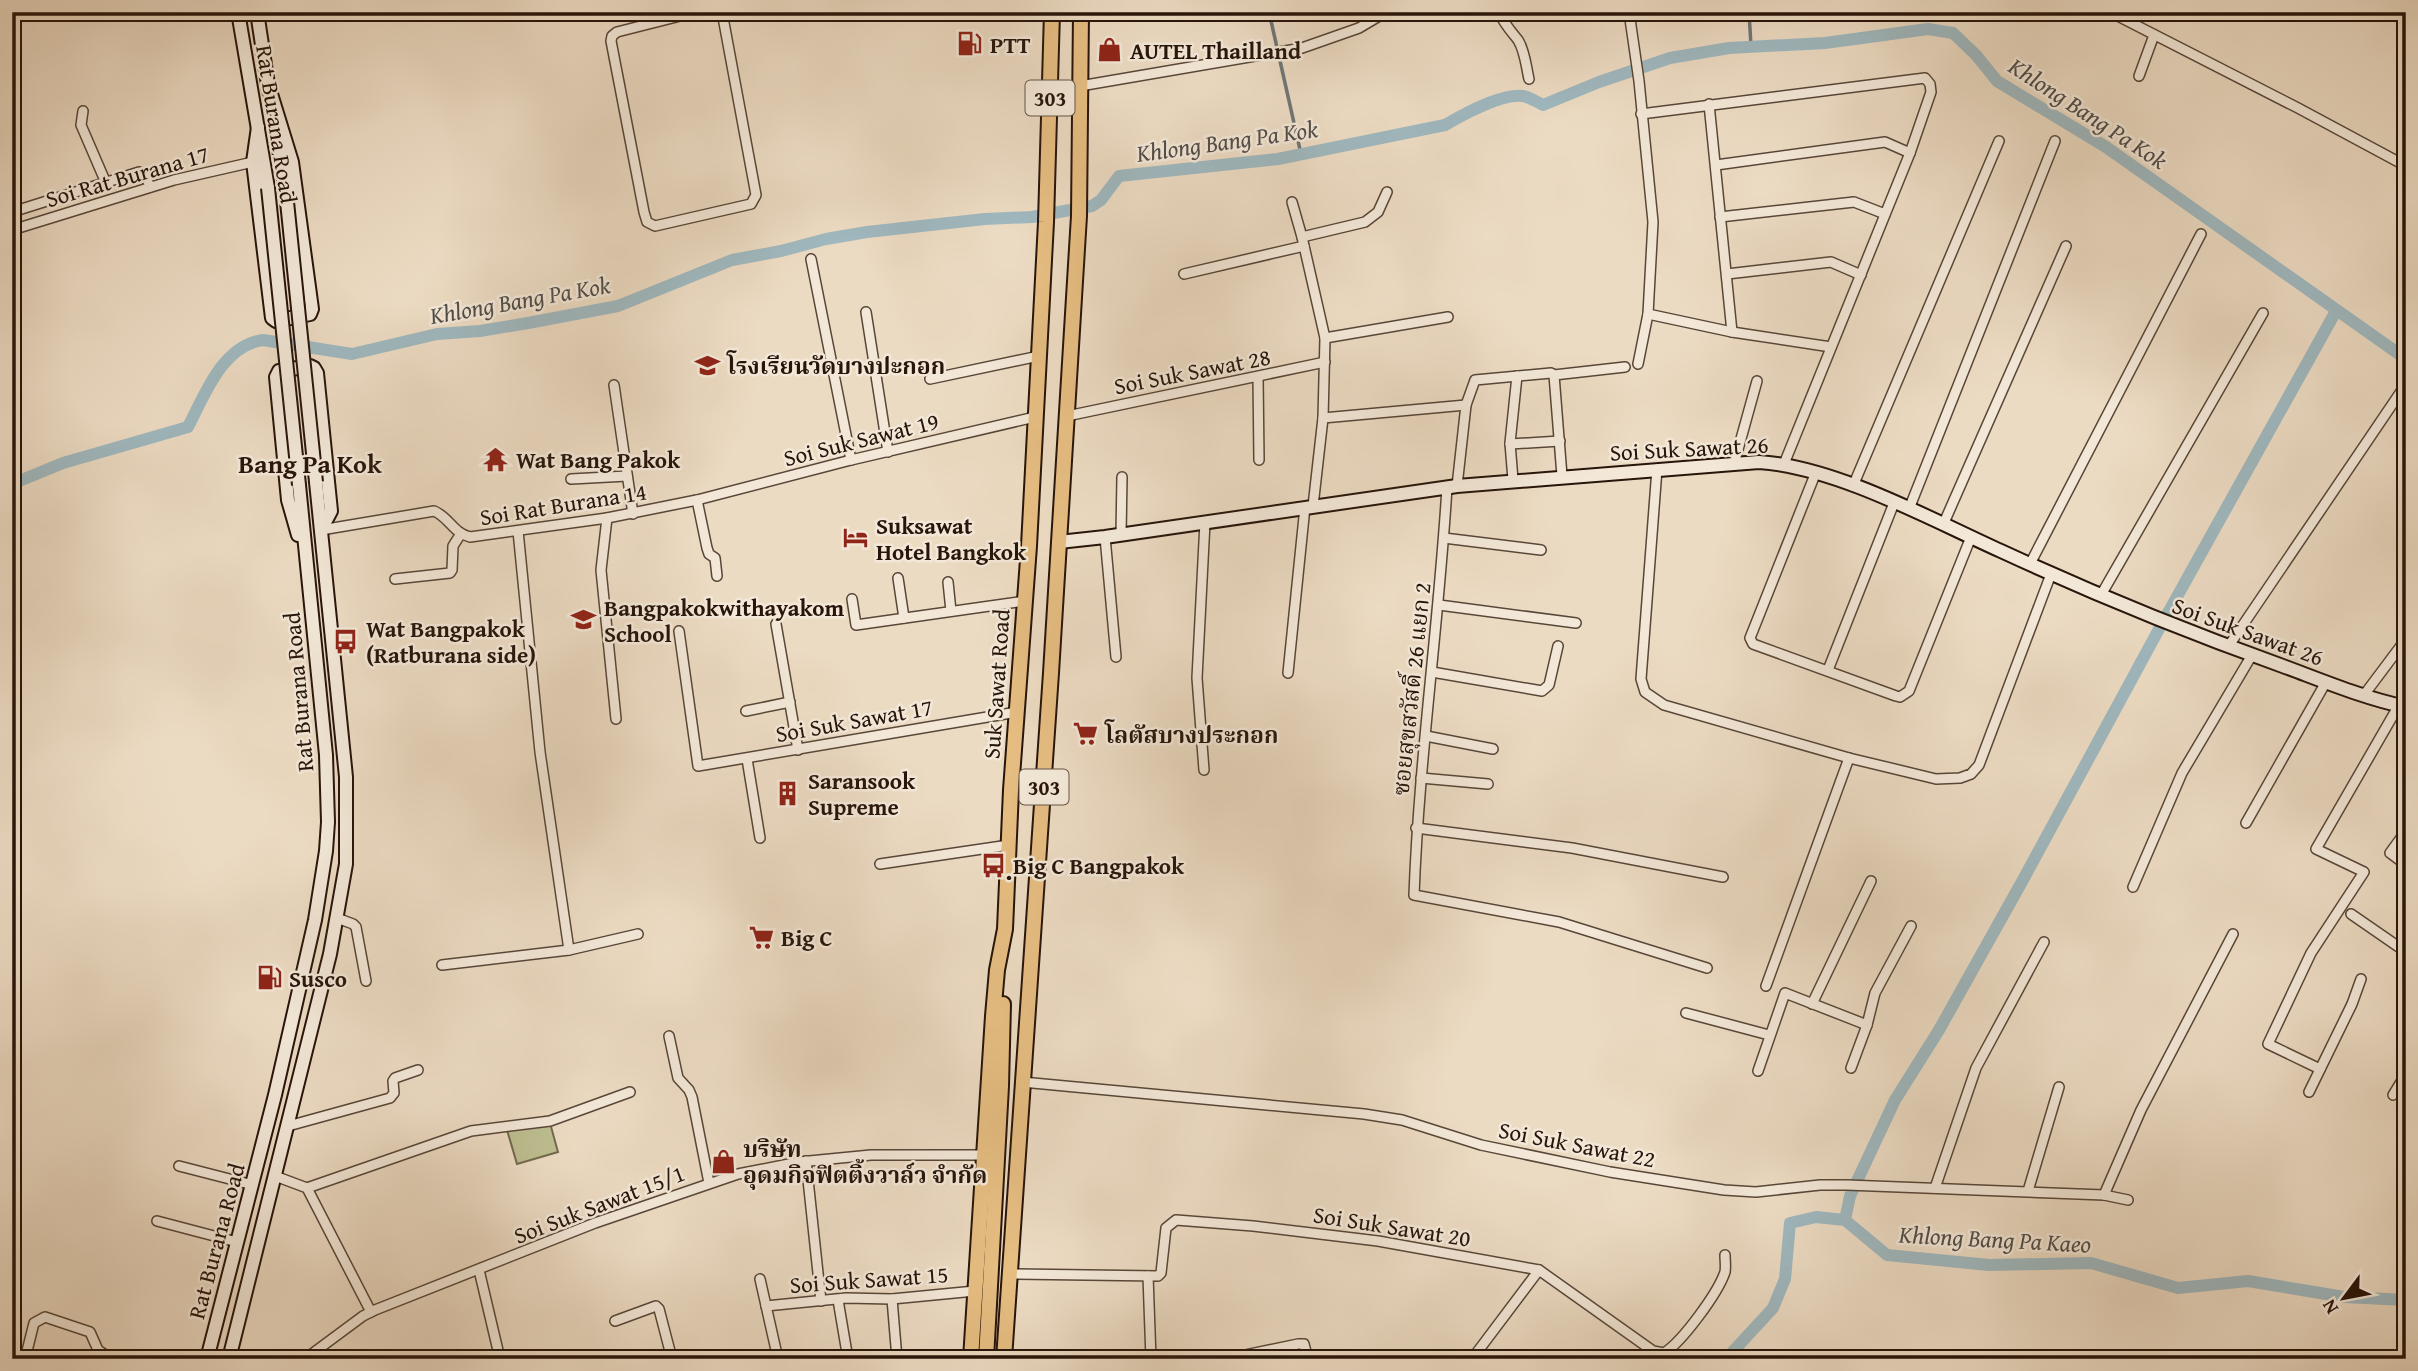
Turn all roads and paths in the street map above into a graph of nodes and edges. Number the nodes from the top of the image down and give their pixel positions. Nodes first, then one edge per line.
1 (238, 12) edge
2 (257, 12) edge
3 (696, 12) edge
4 (722, 12) edge
5 (1052, 12) edge
6 (1081, 12) edge
7 (1386, 12) edge
8 (1499, 12) edge
9 (1629, 12) edge
10 (2110, 12) edge
11 (2154, 35) junction
12 (2139, 76) dead end
13 (1529, 79) dead end
14 (268, 84) junction
15 (1080, 86) junction
16 (1709, 104) junction
17 (83, 111) dead end
18 (1642, 114) junction
19 (258, 127) junction
20 (1999, 141) dead end
21 (2055, 141) dead end
22 (1910, 153) junction
23 (253, 162) junction
24 (1716, 165) junction
25 (2406, 166) edge
26 (106, 183) junction
27 (150, 187) junction
28 (1387, 192) dead end
29 (1292, 202) dead end
30 (12, 212) edge
31 (1885, 214) junction
32 (1720, 217) junction
33 (12, 230) edge
34 (2202, 233) dead end
35 (1303, 242) junction
36 (2066, 246) dead end
37 (811, 259) dead end
38 (1184, 274) dead end
39 (1727, 274) junction
40 (1861, 275) junction
41 (866, 312) dead end
42 (2263, 313) dead end
43 (1648, 314) junction
44 (1448, 317) dead end
45 (1732, 332) junction
46 (1325, 338) junction
47 (1831, 347) junction
48 (1039, 356) junction
49 (1325, 362) junction
50 (1638, 364) dead end
51 (1625, 367) dead end
52 (1554, 375) junction
53 (1517, 376) junction
54 (1258, 377) junction
55 (930, 379) dead end
56 (1757, 381) dead end
57 (2406, 384) edge
58 (614, 385) dead end
59 (1466, 405) junction
60 (1067, 416) junction
61 (1035, 417) junction
62 (1323, 418) junction
63 (1560, 441) junction
64 (1510, 444) junction
65 (888, 452) junction
66 (851, 460) junction
67 (1259, 460) dead end
68 (1734, 464) junction
69 (1784, 464) junction
70 (1657, 469) junction
71 (1816, 472) junction
72 (627, 476) junction
73 (1562, 476) junction
74 (1122, 477) dead end
75 (571, 479) dead end
76 (1513, 480) junction
77 (1452, 486) junction
78 (1853, 486) junction
79 (697, 500) junction
80 (1894, 503) junction
81 (1309, 506) junction
82 (1909, 509) junction
83 (633, 514) junction
84 (607, 518) junction
85 (1205, 522) junction
86 (1942, 525) junction
87 (321, 530) junction
88 (519, 531) junction
89 (460, 535) junction
90 (1121, 535) junction
91 (1105, 537) junction
92 (1971, 537) junction
93 (1444, 538) junction
94 (1059, 542) junction
95 (1541, 550) dead end
96 (2030, 565) junction
97 (307, 566) junction
98 (2051, 574) junction
99 (717, 576) dead end
100 (898, 578) dead end
101 (395, 579) dead end
102 (948, 582) dead end
103 (2101, 595) junction
104 (852, 599) dead end
105 (1025, 601) junction
106 (1439, 605) junction
107 (951, 611) junction
108 (904, 618) junction
109 (1576, 623) dead end
110 (776, 624) dead end
111 (680, 631) dead end
112 (2406, 639) edge
113 (1558, 646) dead end
114 (2228, 647) junction
115 (2252, 655) junction
116 (1116, 657) dead end
117 (1828, 670) junction
118 (1288, 673) dead end
119 (1432, 673) junction
120 (2326, 682) junction
121 (2364, 695) junction
122 (790, 702) junction
123 (2402, 706) edge
124 (746, 711) dead end
125 (1017, 712) junction
126 (616, 719) dead end
127 (1426, 736) junction
128 (1493, 749) dead end
129 (797, 750) junction
130 (1849, 758) junction
131 (747, 759) junction
132 (1204, 770) dead end
133 (1421, 778) junction
134 (1488, 784) dead end
135 (2246, 823) dead end
136 (1416, 828) junction
137 (2406, 831) edge
138 (760, 838) dead end
139 (1009, 845) junction
140 (880, 864) dead end
141 (2406, 864) edge
142 (1723, 877) dead end
143 (1871, 881) dead end
144 (2133, 887) dead end
145 (2351, 914) dead end
146 (337, 918) junction
147 (1911, 926) dead end
148 (638, 934) dead end
149 (2233, 934) dead end
150 (1004, 941) junction
151 (2044, 943) dead end
152 (569, 950) junction
153 (2406, 951) edge
154 (442, 965) dead end
155 (1707, 968) dead end
156 (2361, 979) dead end
157 (366, 981) dead end
158 (1766, 986) dead end
159 (1812, 1004) junction
160 (1686, 1013) dead end
161 (1867, 1026) junction
162 (669, 1035) dead end
163 (1769, 1035) junction
164 (1851, 1068) dead end
165 (2320, 1069) junction
166 (418, 1070) dead end
167 (1758, 1070) dead end
168 (2406, 1073) edge
169 (1022, 1082) junction
170 (2059, 1087) dead end
171 (2309, 1091) dead end
172 (630, 1092) dead end
173 (2393, 1095) dead end
174 (288, 1125) junction
175 (984, 1155) junction
176 (806, 1161) junction
177 (179, 1166) dead end
178 (275, 1176) junction
179 (709, 1183) junction
180 (253, 1185) junction
181 (307, 1188) junction
182 (1935, 1188) junction
183 (2028, 1191) junction
184 (2104, 1195) junction
185 (2128, 1200) dead end
186 (157, 1221) dead end
187 (237, 1242) junction
188 (1725, 1255) dead end
189 (479, 1270) junction
190 (1539, 1270) junction
191 (1010, 1274) junction
192 (1148, 1276) junction
193 (760, 1279) dead end
194 (975, 1291) junction
195 (892, 1299) junction
196 (838, 1300) junction
197 (821, 1301) junction
198 (766, 1306) junction
199 (371, 1312) junction
200 (615, 1321) dead end
201 (25, 1359) edge
202 (111, 1359) edge
203 (207, 1359) edge
204 (229, 1359) edge
205 (305, 1359) edge
206 (500, 1359) edge
207 (672, 1359) edge
208 (778, 1359) edge
209 (848, 1359) edge
210 (897, 1359) edge
211 (971, 1359) edge
212 (986, 1359) edge
213 (1004, 1359) edge
214 (1151, 1359) edge
215 (1226, 1359) edge
216 (1308, 1359) edge
217 (1472, 1359) edge

1 - 19 main road, Rat Burana Road
2 - 14 main road, Rat Burana Road
3 - 4 street
5 - 48 main road, Suk Sawat Road / 303
6 - 15 main road, 303
7 - 15 street
8 - 13 street
9 - 18 street
10 - 11 street
11 - 12 street
11 - 25 street
14 - 23 main road
14 - 87 main road, Rat Burana Road, bridge
15 - 60 main road, 303
16 - 18 street
16 - 22 street
16 - 24 street
17 - 26 street
18 - 43 street
19 - 23 main road
19 - 97 main road, Rat Burana Road, bridge
20 - 78 street
21 - 82 street
22 - 24 street
22 - 31 street
23 - 27 street, Soi Rat Burana 17
24 - 32 street
26 - 27 street
26 - 30 street
27 - 33 street, Soi Rat Burana 17
28 - 35 street
29 - 35 street
31 - 32 street
31 - 40 street
32 - 39 street
34 - 96 street
35 - 38 street
35 - 46 street
36 - 86 street
37 - 66 street
39 - 40 street
39 - 45 street
40 - 47 street
41 - 65 street
42 - 103 street
43 - 45 street
43 - 50 street
44 - 46 street
45 - 47 street
46 - 49 street
47 - 69 street
48 - 55 street
48 - 61 main road, Suk Sawat Road / 303
49 - 54 street, Soi Suk Sawat 28
49 - 62 street
51 - 52 street
52 - 53 street
52 - 63 street
53 - 59 street
53 - 64 street
54 - 60 street, Soi Suk Sawat 28
54 - 67 street
56 - 68 street
57 - 114 street
58 - 72 street
59 - 62 street
59 - 77 street, ซอยสุขสวัสดิ์ 26 แยก 2
60 - 94 main road, 303
61 - 65 street, Soi Suk Sawat 19
61 - 105 main road, Suk Sawat Road / 303
62 - 81 street
63 - 64 street
63 - 73 street
64 - 76 street
65 - 66 street, Soi Suk Sawat 19
66 - 79 street, Soi Suk Sawat 19
68 - 69 main road, Soi Suk Sawat 26
68 - 70 main road, Soi Suk Sawat 26
69 - 71 main road, Soi Suk Sawat 26
70 - 73 main road, Soi Suk Sawat 26
70 - 130 street
71 - 78 main road, Soi Suk Sawat 26
71 - 117 street
72 - 75 street
72 - 83 street
73 - 76 main road, Soi Suk Sawat 26
74 - 90 street
76 - 77 main road, Soi Suk Sawat 26
77 - 81 main road, Soi Suk Sawat 26
77 - 93 street, ซอยสุขสวัสดิ์ 26 แยก 2
78 - 80 main road, Soi Suk Sawat 26
79 - 83 street, Soi Rat Burana 14
79 - 99 street
80 - 82 main road, Soi Suk Sawat 26
80 - 117 street
81 - 85 main road, Soi Suk Sawat 26
81 - 118 street
82 - 86 main road, Soi Suk Sawat 26
83 - 84 street, Soi Rat Burana 14
84 - 88 street, Soi Rat Burana 14
84 - 126 street
85 - 90 main road, Soi Suk Sawat 26
85 - 132 street
86 - 92 main road, Soi Suk Sawat 26
87 - 89 street, Soi Rat Burana 14
87 - 97 main road
87 - 146 main road, Rat Burana Road
88 - 89 street, Soi Rat Burana 14
88 - 152 street
89 - 101 street
90 - 91 main road, Soi Suk Sawat 26
91 - 94 main road, Soi Suk Sawat 26
91 - 116 street
92 - 96 main road, Soi Suk Sawat 26
92 - 117 street
93 - 95 street
93 - 106 street, ซอยสุขสวัสดิ์ 26 แยก 2
94 - 169 main road, 303
96 - 98 main road, Soi Suk Sawat 26
97 - 180 main road, Rat Burana Road
98 - 103 main road, Soi Suk Sawat 26
98 - 130 street
100 - 108 street
102 - 107 street
103 - 114 main road, Soi Suk Sawat 26
104 - 108 street
105 - 107 street
105 - 125 main road, Suk Sawat Road / 303
106 - 109 street
106 - 119 street, ซอยสุขสวัสดิ์ 26 แยก 2
107 - 108 street
110 - 122 street
111 - 131 street, Soi Suk Sawat 17
112 - 121 street
113 - 119 street
114 - 115 main road, Soi Suk Sawat 26
115 - 120 main road, Soi Suk Sawat 26
115 - 144 street
119 - 127 street, ซอยสุขสวัสดิ์ 26 แยก 2
120 - 121 main road, Soi Suk Sawat 26
120 - 135 street
121 - 123 main road, Soi Suk Sawat 26
122 - 124 street
122 - 129 street
123 - 165 street
125 - 129 street, Soi Suk Sawat 17
125 - 139 main road, Suk Sawat Road / 303
127 - 128 street
127 - 133 street, ซอยสุขสวัสดิ์ 26 แยก 2
129 - 131 street, Soi Suk Sawat 17
130 - 158 street
131 - 138 street
133 - 134 street
133 - 136 street, ซอยสุขสวัสดิ์ 26 แยก 2
136 - 142 street
136 - 155 street, ซอยสุขสวัสดิ์ 26 แยก 2
137 - 141 street
139 - 140 street
139 - 150 main road, Suk Sawat Road / 303
143 - 159 street
145 - 153 street
146 - 157 street
146 - 174 main road, Rat Burana Road
147 - 161 street
148 - 152 street
149 - 184 street
150 - 175 main road, Suk Sawat Road / 303
150 - 212 main road, 303
151 - 182 street
152 - 154 street
156 - 165 street
159 - 161 street
159 - 163 street
160 - 163 street
161 - 164 street
162 - 179 street
163 - 167 street
165 - 171 street
166 - 174 street
168 - 173 street
169 - 182 street, Soi Suk Sawat 22
169 - 191 main road, 303
170 - 183 street
172 - 181 street
174 - 178 main road, Rat Burana Road
175 - 176 street, Soi Suk Sawat 15/1
175 - 194 main road, Suk Sawat Road / 303
176 - 179 street, Soi Suk Sawat 15/1
176 - 197 street
177 - 180 street
178 - 181 street
178 - 204 main road, Rat Burana Road
179 - 189 street, Soi Suk Sawat 15/1
180 - 187 main road, Rat Burana Road
181 - 199 street
182 - 183 street, Soi Suk Sawat 22
183 - 184 street, Soi Suk Sawat 22
184 - 185 street, Soi Suk Sawat 22
186 - 187 street
187 - 203 main road, Rat Burana Road
188 - 190 street, Soi Suk Sawat 20
189 - 199 street, Soi Suk Sawat 15/1
189 - 206 street
190 - 192 street, Soi Suk Sawat 20
190 - 217 street
191 - 192 street
191 - 213 main road, 303
192 - 214 street
193 - 198 street
194 - 195 street, Soi Suk Sawat 15
194 - 211 main road, Suk Sawat Road / 303
195 - 196 street, Soi Suk Sawat 15
195 - 210 street
196 - 197 street, Soi Suk Sawat 15
196 - 209 street
197 - 198 street, Soi Suk Sawat 15
198 - 208 street
199 - 205 street, Soi Suk Sawat 15/1
200 - 207 street
201 - 202 street
215 - 216 street

